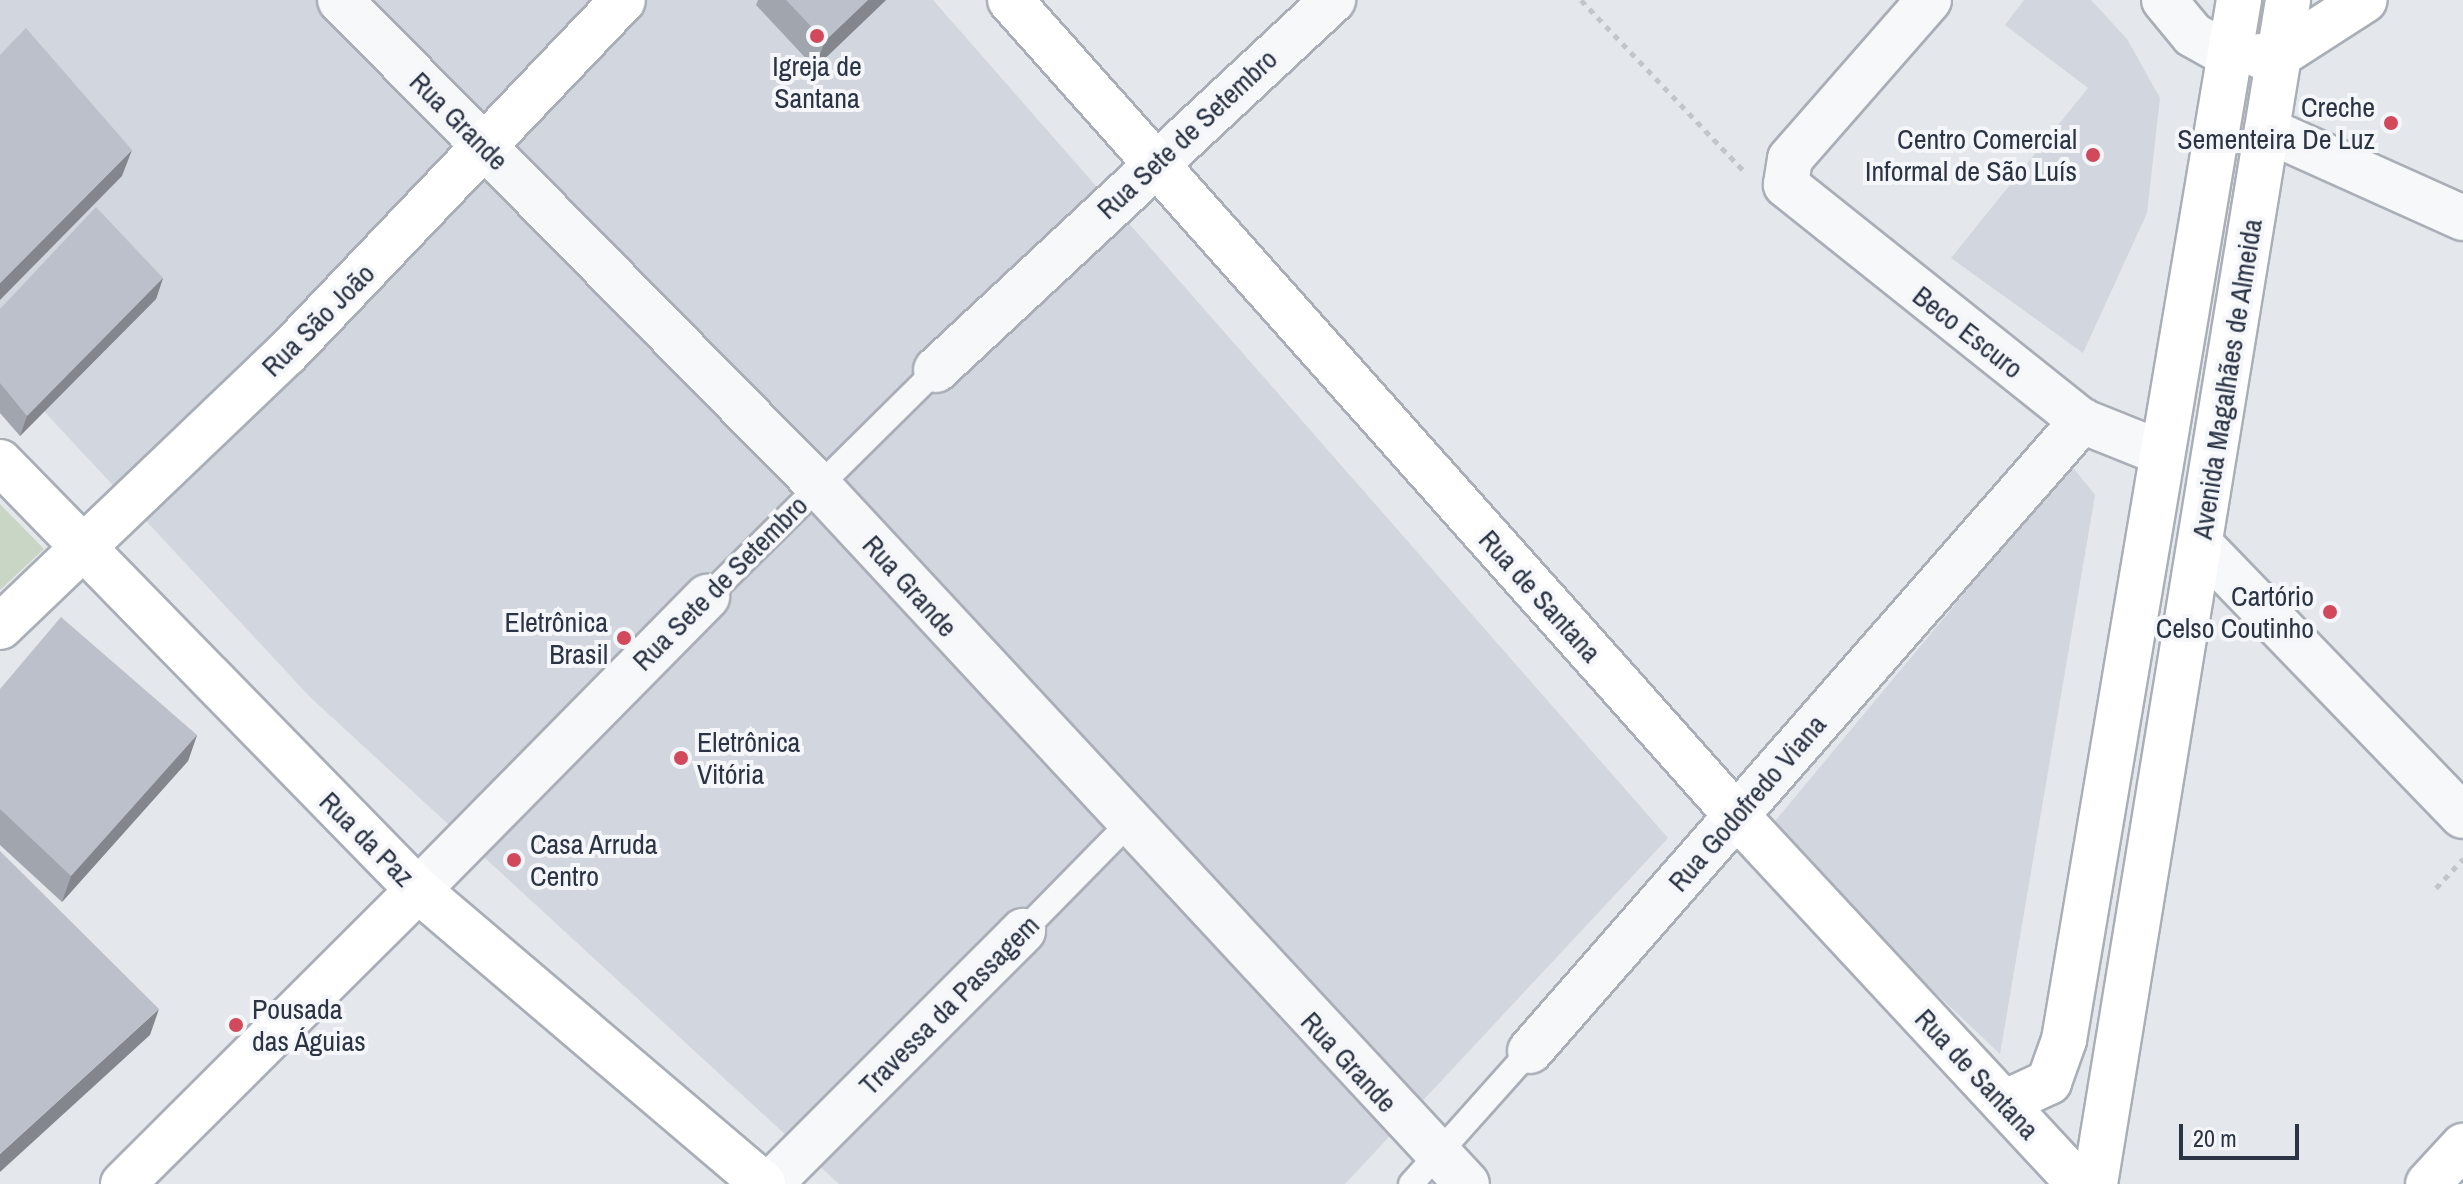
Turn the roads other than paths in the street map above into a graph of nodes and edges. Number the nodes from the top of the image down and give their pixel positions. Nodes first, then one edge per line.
1 (340, 0) edge
2 (623, 0) edge
3 (1010, 0) edge
4 (1333, 0) edge
5 (1929, 0) edge
6 (2164, 0) edge
7 (2239, 0) edge
8 (2288, 0) edge
9 (2365, 0) edge
10 (2229, 55) junction
11 (2278, 56) junction
12 (2267, 130) junction
13 (485, 147) junction
14 (1152, 163) junction
15 (2463, 218) edge
16 (936, 370) joint
17 (2082, 421) junction
18 (2159, 452) junction
19 (0, 462) edge
20 (817, 484) junction
21 (2200, 544) junction
22 (80, 549) junction
23 (707, 597) joint
24 (0, 627) edge
25 (1736, 815) junction
26 (2463, 816) edge
27 (1127, 825) junction
28 (418, 890) junction
29 (1023, 931) joint
30 (1530, 1051) joint
31 (2018, 1118) junction
32 (2463, 1146) edge
33 (1439, 1175) edge
34 (123, 1184) edge
35 (763, 1184) edge
36 (770, 1184) edge
37 (2042, 1184) edge
38 (2079, 1184) edge
39 (2095, 1184) edge
40 (2428, 1184) edge

1 - 13 street, Rua Grande
2 - 13 main road, Rua São João
3 - 14 main road, Rua de Santana
4 - 14 street, Rua Sete de Setembro
5 - 17 street, Beco Escuro
6 - 10 street
7 - 10 main road, Avenida Magalhães de Almeida
8 - 11 main road, Avenida Magalhães de Almeida
9 - 11 main road
10 - 11 main road
10 - 18 main road, Avenida Magalhães de Almeida
11 - 12 main road, Avenida Magalhães de Almeida
12 - 15 street
12 - 21 main road, Avenida Magalhães de Almeida
13 - 20 street, Rua Grande
13 - 22 main road, Rua São João
14 - 16 street, Rua Sete de Setembro
14 - 25 main road, Rua de Santana
16 - 20 lane, Rua Sete de Setembro
17 - 18 street, Beco Escuro
17 - 25 street, Rua Godofredo Viana
18 - 31 main road, Avenida Magalhães de Almeida
19 - 22 main road, Rua da Paz
20 - 23 lane, Rua Sete de Setembro
20 - 27 street, Rua Grande
21 - 26 street
21 - 39 main road, Avenida Magalhães de Almeida
22 - 24 main road, Rua São João
22 - 28 main road, Rua da Paz
23 - 28 street, Rua Sete de Setembro
25 - 30 street, Rua Godofredo Viana
25 - 31 main road, Rua de Santana
27 - 29 lane, Travessa da Passagem
27 - 33 street, Rua Grande
28 - 34 main road, Rua Sete de Setembro
28 - 35 main road, Rua da Paz
29 - 36 street, Travessa da Passagem
30 - 33 lane, Rua Godofredo Viana
31 - 37 main road
31 - 38 main road, Rua de Santana
32 - 40 main road

